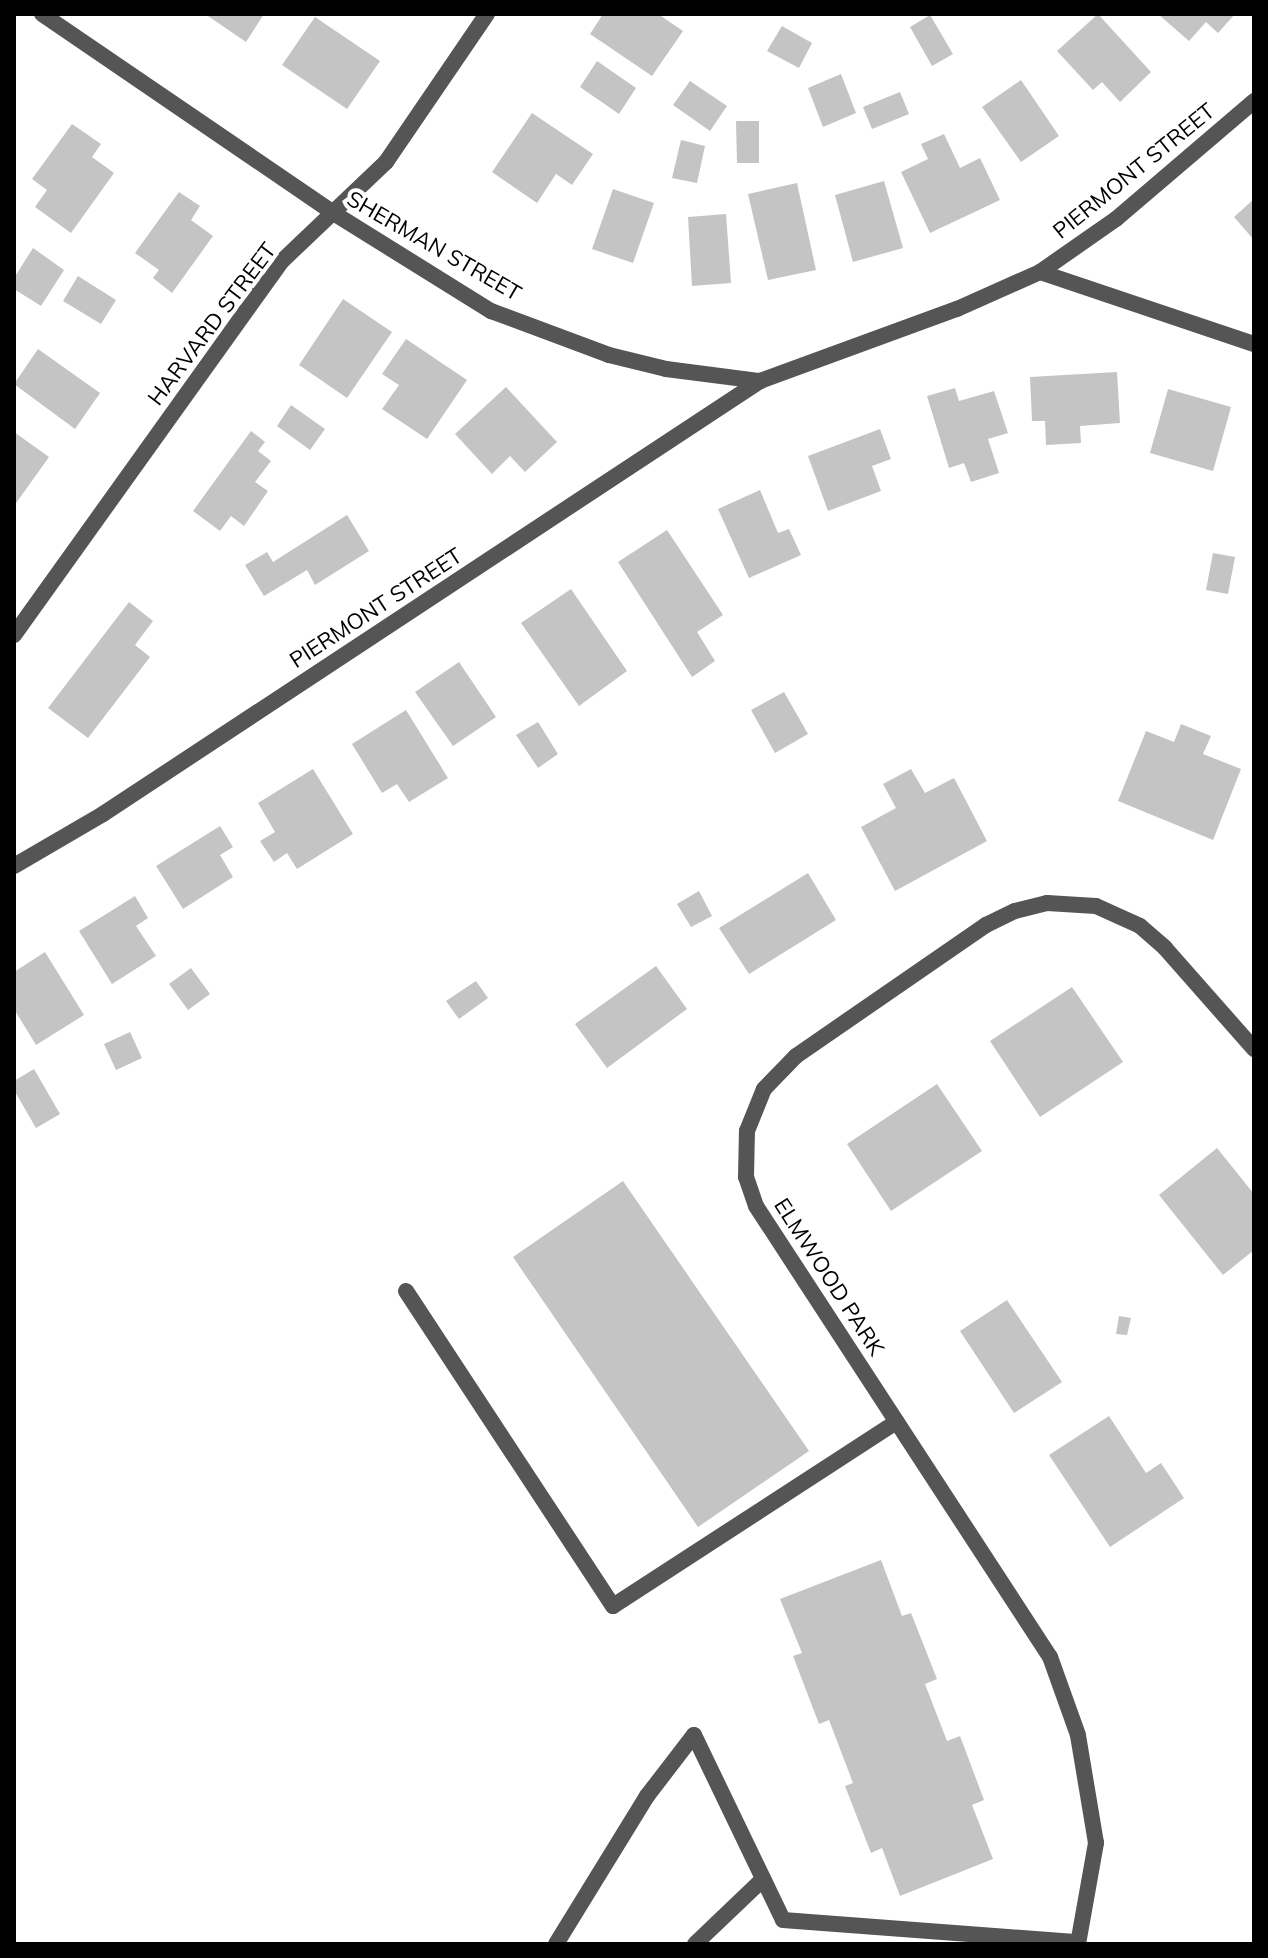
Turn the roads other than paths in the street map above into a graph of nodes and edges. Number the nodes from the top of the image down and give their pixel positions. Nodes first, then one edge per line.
1 (42, 14) edge
2 (487, 14) edge
3 (1254, 101) edge
4 (335, 214) junction
5 (1040, 272) junction
6 (1254, 344) edge
7 (760, 381) junction
8 (14, 635) edge
9 (14, 866) edge
10 (1254, 1049) edge
11 (406, 1291) dead end
12 (896, 1422) junction
13 (763, 1879) junction
14 (1078, 1943) edge
15 (556, 1944) edge
16 (695, 1944) edge

1 - 4 street, SHERMAN STREET
2 - 4 street, HARVARD STREET
3 - 5 street, PIERMONT STREET
4 - 7 street, SHERMAN STREET
4 - 8 street, HARVARD STREET
5 - 6 street
5 - 7 street, SHERMAN STREET
7 - 9 street, PIERMONT STREET
10 - 12 street, ELMWOOD PARK
11 - 12 street
12 - 14 street, ELMWOOD PARK
13 - 14 street
13 - 15 street
13 - 16 street

